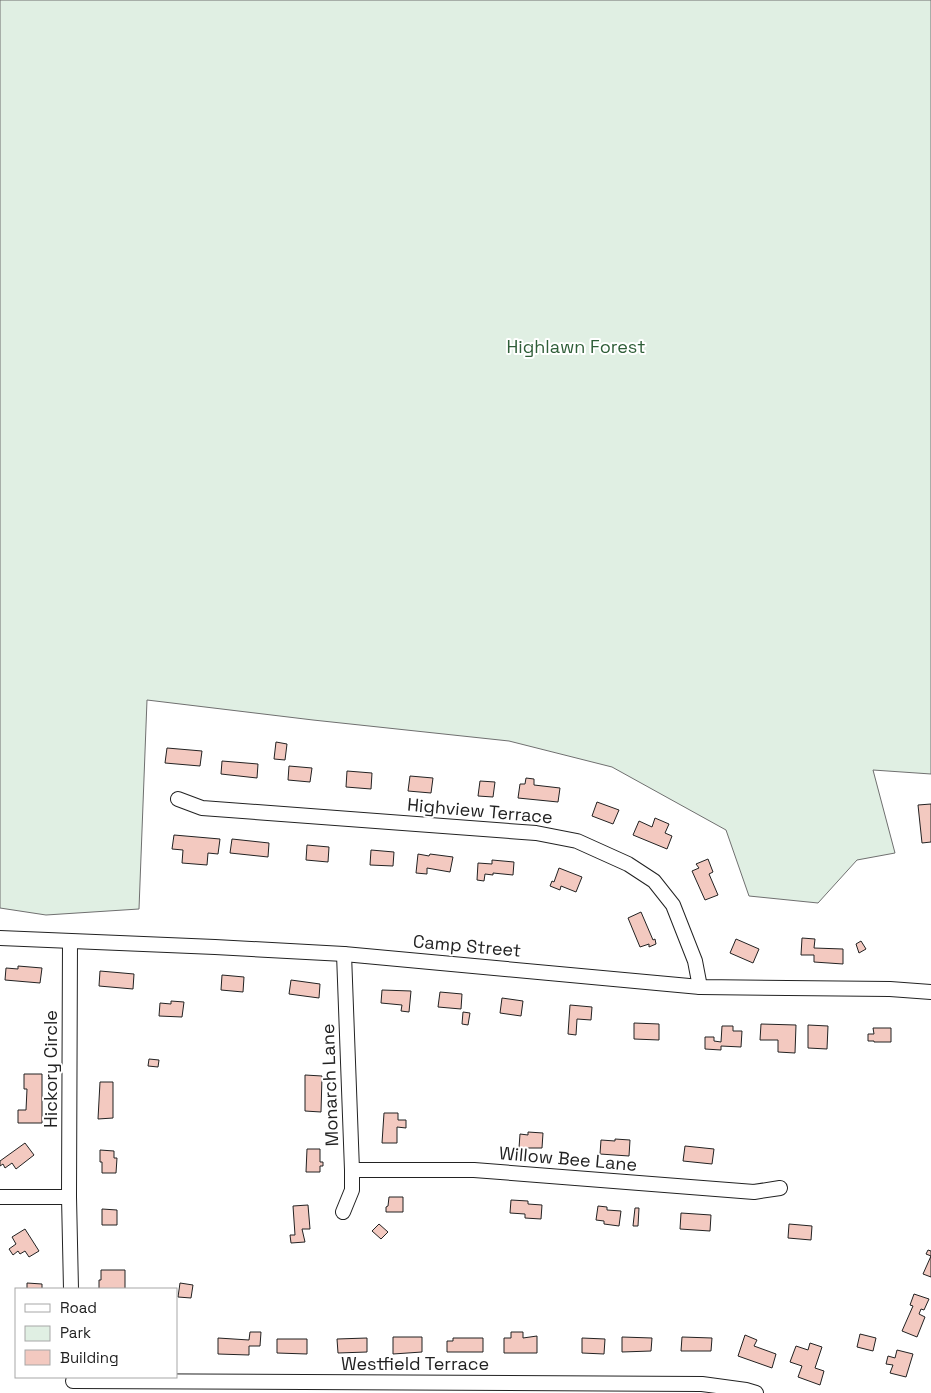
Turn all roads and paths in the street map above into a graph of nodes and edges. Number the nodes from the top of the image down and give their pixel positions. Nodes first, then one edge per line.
1 (178, 799) dead end
2 (0, 938) edge
3 (70, 942) junction
4 (344, 954) junction
5 (700, 987) junction
6 (931, 992) edge
7 (352, 1170) junction
8 (780, 1188) dead end
9 (0, 1197) edge
10 (69, 1197) junction
11 (343, 1212) dead end
12 (71, 1288) edge
13 (73, 1383) edge
14 (756, 1393) edge

1 - 5 street, Highview Terrace
2 - 3 street, Camp Street
3 - 4 street, Camp Street
3 - 10 street, Hickory Circle
4 - 5 street, Camp Street
4 - 7 street, Monarch Lane
5 - 6 street, Camp Street
7 - 8 street, Willow Bee Lane
7 - 11 street, Monarch Lane
9 - 10 street
10 - 12 street, Hickory Circle
13 - 14 street, Westfield Terrace

